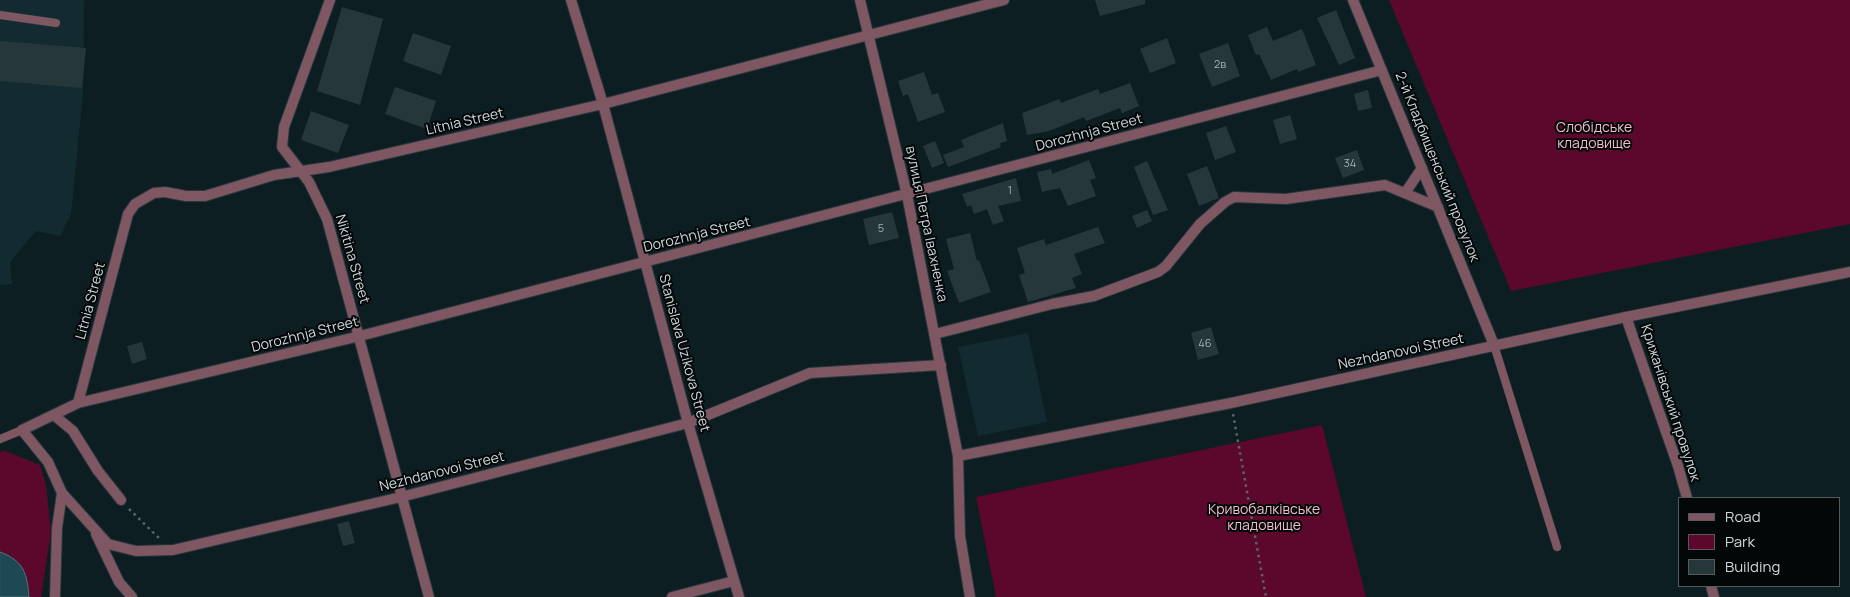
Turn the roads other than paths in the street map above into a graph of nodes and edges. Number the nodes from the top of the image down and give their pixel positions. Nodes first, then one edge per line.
1 (330, 0) edge
2 (570, 0) edge
3 (860, 0) edge
4 (1004, 0) edge
5 (1352, 0) edge
6 (0, 15) edge
7 (56, 23) dead end
8 (869, 35) junction
9 (1382, 70) junction
10 (603, 104) junction
11 (1422, 168) junction
12 (301, 171) junction
13 (1405, 193) junction
14 (908, 195) junction
15 (1438, 206) junction
16 (645, 262) junction
17 (1850, 272) edge
18 (1626, 317) junction
19 (935, 334) junction
20 (360, 336) junction
21 (1494, 345) junction
22 (942, 365) junction
23 (78, 404) junction
24 (55, 416) junction
25 (688, 423) junction
26 (22, 430) junction
27 (0, 439) edge
28 (958, 456) junction
29 (62, 493) junction
30 (401, 497) junction
31 (1686, 497) edge
32 (121, 500) road end
33 (93, 529) junction
34 (1557, 547) dead end
35 (734, 581) junction
36 (55, 597) edge
37 (132, 597) edge
38 (429, 597) edge
39 (672, 597) edge
40 (739, 597) edge
41 (970, 597) edge

1 - 12 street, Nikitina Street
2 - 10 street, Stanislava Uzikova Street
3 - 8 street, вулиця Петра Івахненка
4 - 8 street, Litnia Street
5 - 9 street, 2-й Кладбищенський провулок
6 - 7 lane
8 - 10 street, Litnia Street
8 - 14 street, вулиця Петра Івахненка
9 - 11 street, 2-й Кладбищенський провулок
9 - 14 street, Dorozhnja Street
10 - 12 street, Litnia Street
10 - 16 street, Stanislava Uzikova Street
11 - 13 street
11 - 15 street, 2-й Кладбищенський провулок
12 - 20 street, Nikitina Street
12 - 23 street, Litnia Street
13 - 15 street
13 - 19 street
14 - 16 street, Dorozhnja Street
14 - 19 street, вулиця Петра Івахненка
15 - 21 street, 2-й Кладбищенський провулок
16 - 20 street, Dorozhnja Street
16 - 25 street, Stanislava Uzikova Street
17 - 18 street, Nezhdanovoi Street
18 - 21 street, Nezhdanovoi Street
18 - 31 street, Крижанівський провулок
19 - 22 street, вулиця Петра Івахненка
20 - 23 street, Dorozhnja Street
20 - 30 street, Nikitina Street
21 - 28 street, Nezhdanovoi Street
21 - 34 lane
22 - 25 street, Nezhdanovoi Street
22 - 28 street, вулиця Петра Івахненка
23 - 24 street, Dorozhnja Street
24 - 26 street, Dorozhnja Street
24 - 32 street
25 - 30 street, Nezhdanovoi Street
25 - 35 street, Stanislava Uzikova Street
26 - 27 lane
26 - 29 street, Nezhdanovoi Street
28 - 41 street, вулиця Петра Івахненка
29 - 33 street, Nezhdanovoi Street
29 - 36 street
30 - 33 street, Nezhdanovoi Street
30 - 38 street, Nikitina Street
33 - 37 street
35 - 39 street
35 - 40 street, Stanislava Uzikova Street

